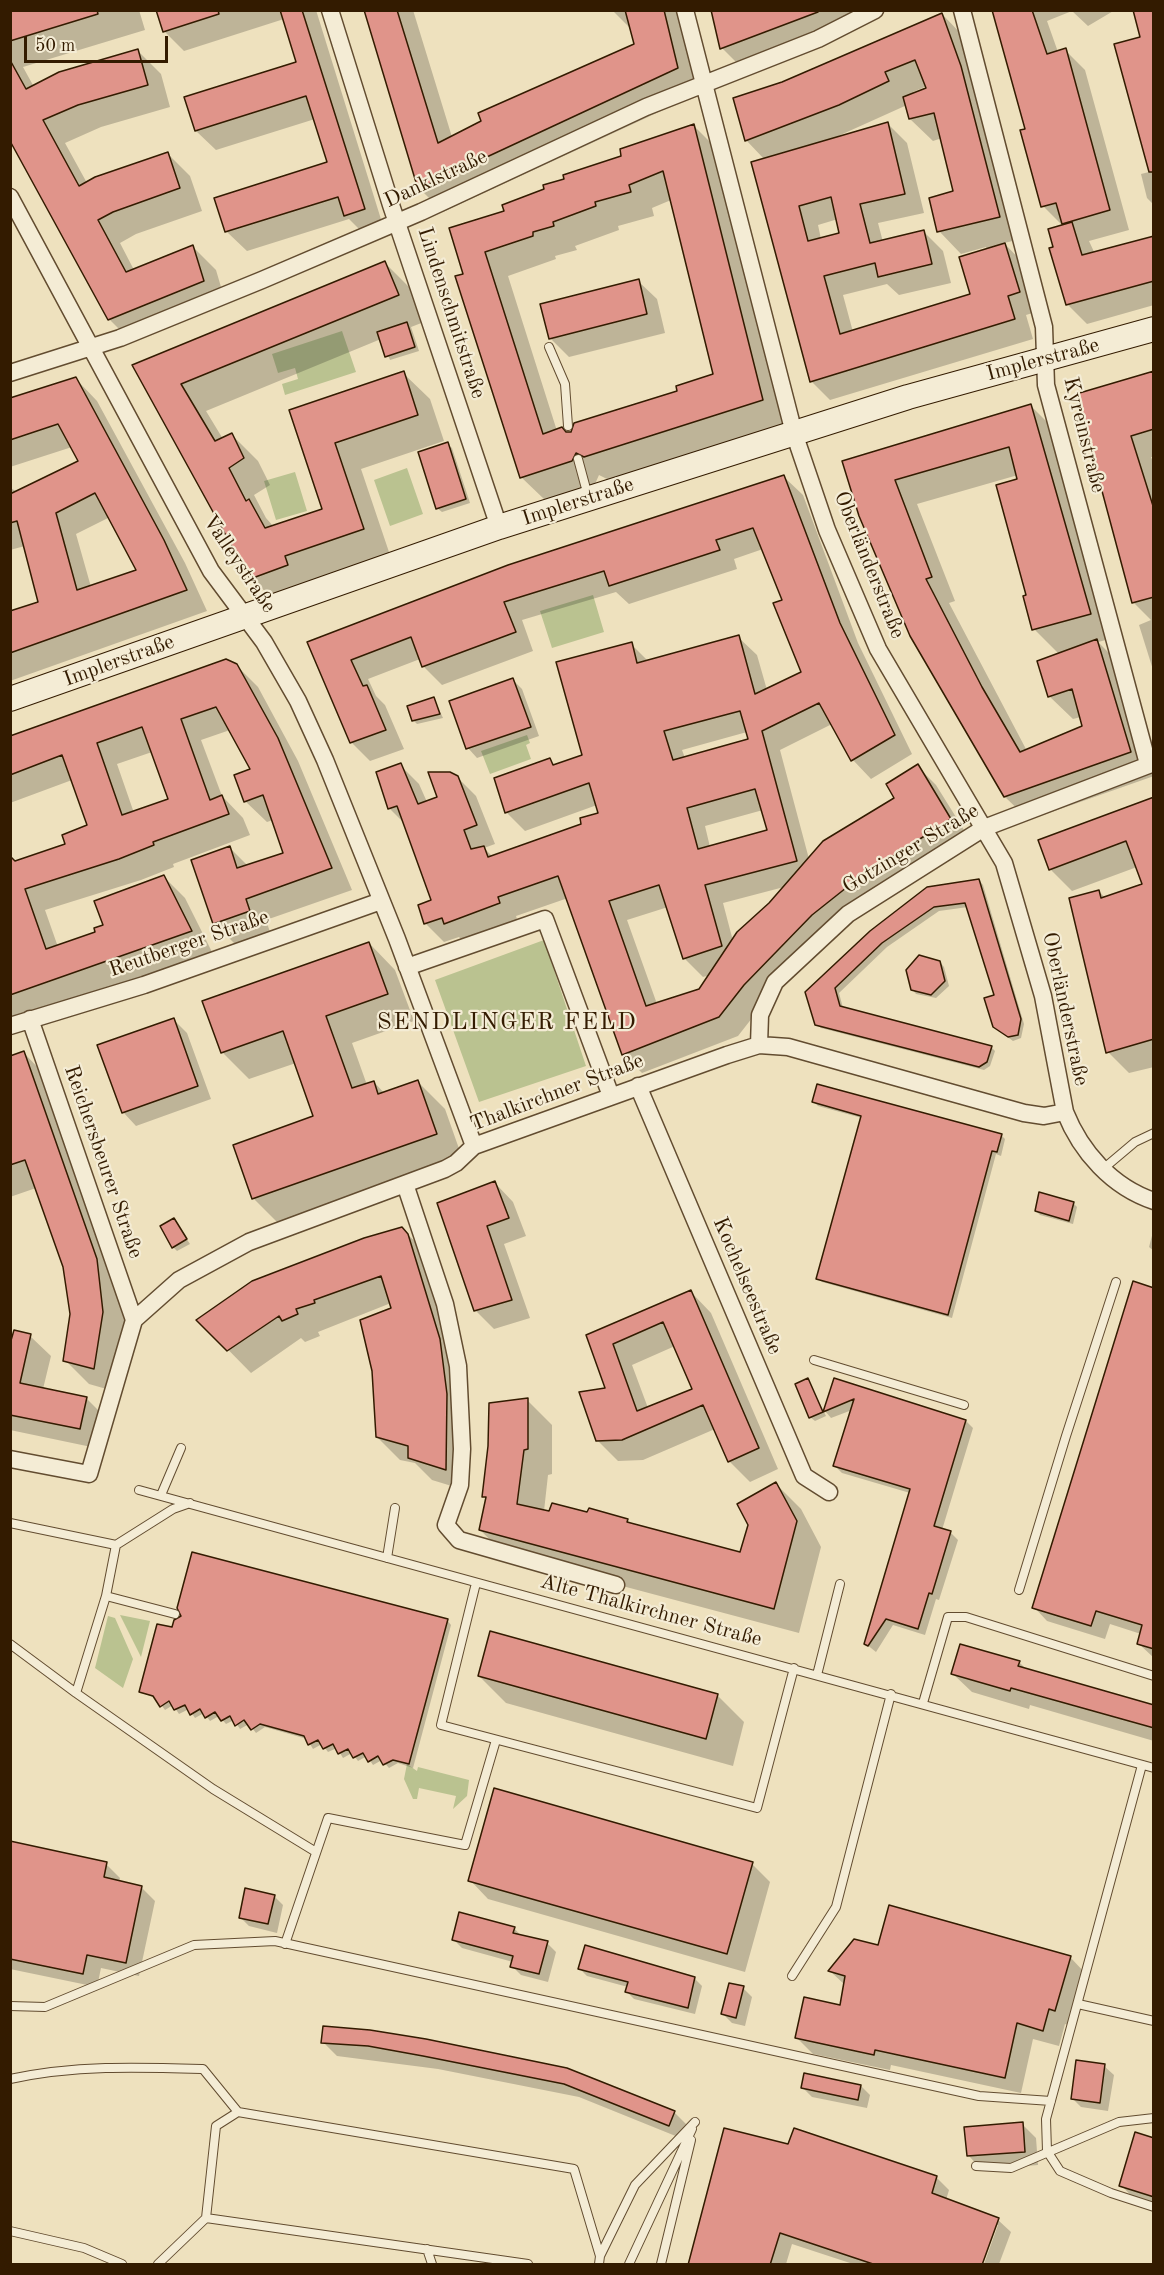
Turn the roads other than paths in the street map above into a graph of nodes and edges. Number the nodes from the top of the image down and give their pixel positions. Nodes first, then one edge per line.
1 (330, 10) edge
2 (686, 10) edge
3 (875, 10) edge
4 (962, 10) edge
5 (704, 82) junction
6 (10, 197) edge
7 (397, 223) junction
8 (1154, 329) edge
9 (549, 347) dead end
10 (92, 349) junction
11 (1046, 359) junction
12 (10, 373) edge
13 (792, 424) junction
14 (568, 426) dead end
15 (578, 459) dead end
16 (589, 499) junction
17 (499, 527) junction
18 (245, 615) junction
19 (10, 699) edge
20 (1151, 764) edge
21 (984, 828) junction
22 (381, 901) junction
23 (407, 967) junction
24 (30, 1019) junction
25 (10, 1026) edge
26 (759, 1045) junction
27 (638, 1086) junction
28 (611, 1096) junction
29 (1065, 1112) junction
30 (1154, 1133) edge
31 (474, 1146) junction
32 (1103, 1169) junction
33 (405, 1184) junction
34 (1154, 1201) edge
35 (1116, 1282) dead end
36 (134, 1320) junction
37 (814, 1360) dead end
38 (964, 1405) dead end
39 (181, 1448) dead end
40 (10, 1459) edge
41 (139, 1490) dead end
42 (829, 1492) dead end
43 (161, 1495) junction
44 (192, 1503) junction
45 (395, 1508) dead end
46 (10, 1523) edge
47 (116, 1545) junction
48 (387, 1558) junction
49 (476, 1583) junction
50 (840, 1584) dead end
51 (616, 1585) dead end
52 (1019, 1590) dead end
53 (106, 1596) junction
54 (175, 1614) dead end
55 (10, 1644) edge
56 (794, 1668) junction
57 (817, 1674) junction
58 (1154, 1677) edge
59 (76, 1693) junction
60 (891, 1694) junction
61 (923, 1703) junction
62 (496, 1740) junction
63 (1142, 1765) junction
64 (1154, 1768) edge
65 (316, 1852) junction
66 (285, 1944) junction
67 (792, 1976) dead end
68 (1078, 2004) junction
69 (10, 2006) edge
70 (1154, 2021) edge
71 (10, 2079) edge
72 (1051, 2101) junction
73 (238, 2112) junction
74 (1154, 2118) edge
75 (695, 2122) junction
76 (1047, 2151) junction
77 (976, 2166) dead end
78 (1154, 2207) edge
79 (206, 2218) junction
80 (10, 2231) edge
81 (427, 2249) junction
82 (600, 2260) edge
83 (122, 2265) edge
84 (158, 2265) edge
85 (432, 2265) edge
86 (528, 2265) edge
87 (629, 2265) edge
88 (661, 2265) edge

1 - 7 street, Lindenschmitstraße
2 - 5 street, Oberländerstraße
3 - 5 street, Danklstraße
4 - 11 street, Kyreinstraße
5 - 7 street, Danklstraße
5 - 13 street, Oberländerstraße
6 - 10 street, Valleystraße
7 - 10 street, Danklstraße
7 - 17 street, Lindenschmitstraße
8 - 11 main road, Implerstraße
9 - 14 lane
10 - 12 street, Danklstraße
10 - 18 street, Valleystraße
11 - 13 main road, Implerstraße
11 - 20 street, Kyreinstraße
13 - 16 main road, Implerstraße
13 - 21 street, Oberländerstraße
15 - 16 lane
16 - 17 main road, Implerstraße
17 - 18 main road, Implerstraße
18 - 19 main road, Implerstraße
18 - 22 street, Valleystraße
20 - 21 street, Gotzinger Straße
21 - 26 street, Gotzinger Straße
21 - 29 street, Oberländerstraße
22 - 23 street, Valleystraße
22 - 24 street, Reutberger Straße
23 - 28 street
23 - 31 street, Valleystraße
24 - 25 street, Reutberger Straße
24 - 36 street, Reichersbeurer Straße
26 - 27 street, Thalkirchner Straße
26 - 29 street, Thalkirchner Straße
27 - 28 street, Thalkirchner Straße
27 - 42 street, Kochelseestraße
28 - 31 street, Thalkirchner Straße
29 - 32 street
30 - 32 lane
31 - 33 street, Thalkirchner Straße
32 - 34 street
33 - 36 street, Thalkirchner Straße
33 - 51 street
35 - 52 lane
36 - 40 street
37 - 38 lane
39 - 43 lane
41 - 43 lane, Alte Thalkirchner Straße
43 - 44 lane, Alte Thalkirchner Straße
44 - 47 lane
44 - 48 lane, Alte Thalkirchner Straße
45 - 48 lane
46 - 47 lane
47 - 53 lane
48 - 49 lane, Alte Thalkirchner Straße
49 - 56 lane, Alte Thalkirchner Straße
49 - 62 lane
50 - 57 lane
53 - 54 lane
53 - 59 lane
55 - 59 lane
56 - 57 lane, Alte Thalkirchner Straße
56 - 62 lane
57 - 60 lane, Alte Thalkirchner Straße
58 - 61 lane
59 - 65 lane
60 - 61 lane, Alte Thalkirchner Straße
60 - 67 lane
61 - 63 lane, Alte Thalkirchner Straße
62 - 65 lane
63 - 64 lane, Alte Thalkirchner Straße
63 - 68 lane
65 - 66 lane
66 - 69 lane
66 - 72 lane
68 - 70 lane
68 - 72 lane
71 - 73 lane
72 - 76 lane
73 - 79 lane
73 - 82 lane
74 - 76 lane
75 - 82 lane
75 - 87 lane
75 - 88 lane
76 - 77 lane
76 - 78 lane
79 - 81 lane
79 - 84 lane
80 - 83 lane
81 - 85 lane
81 - 86 lane

